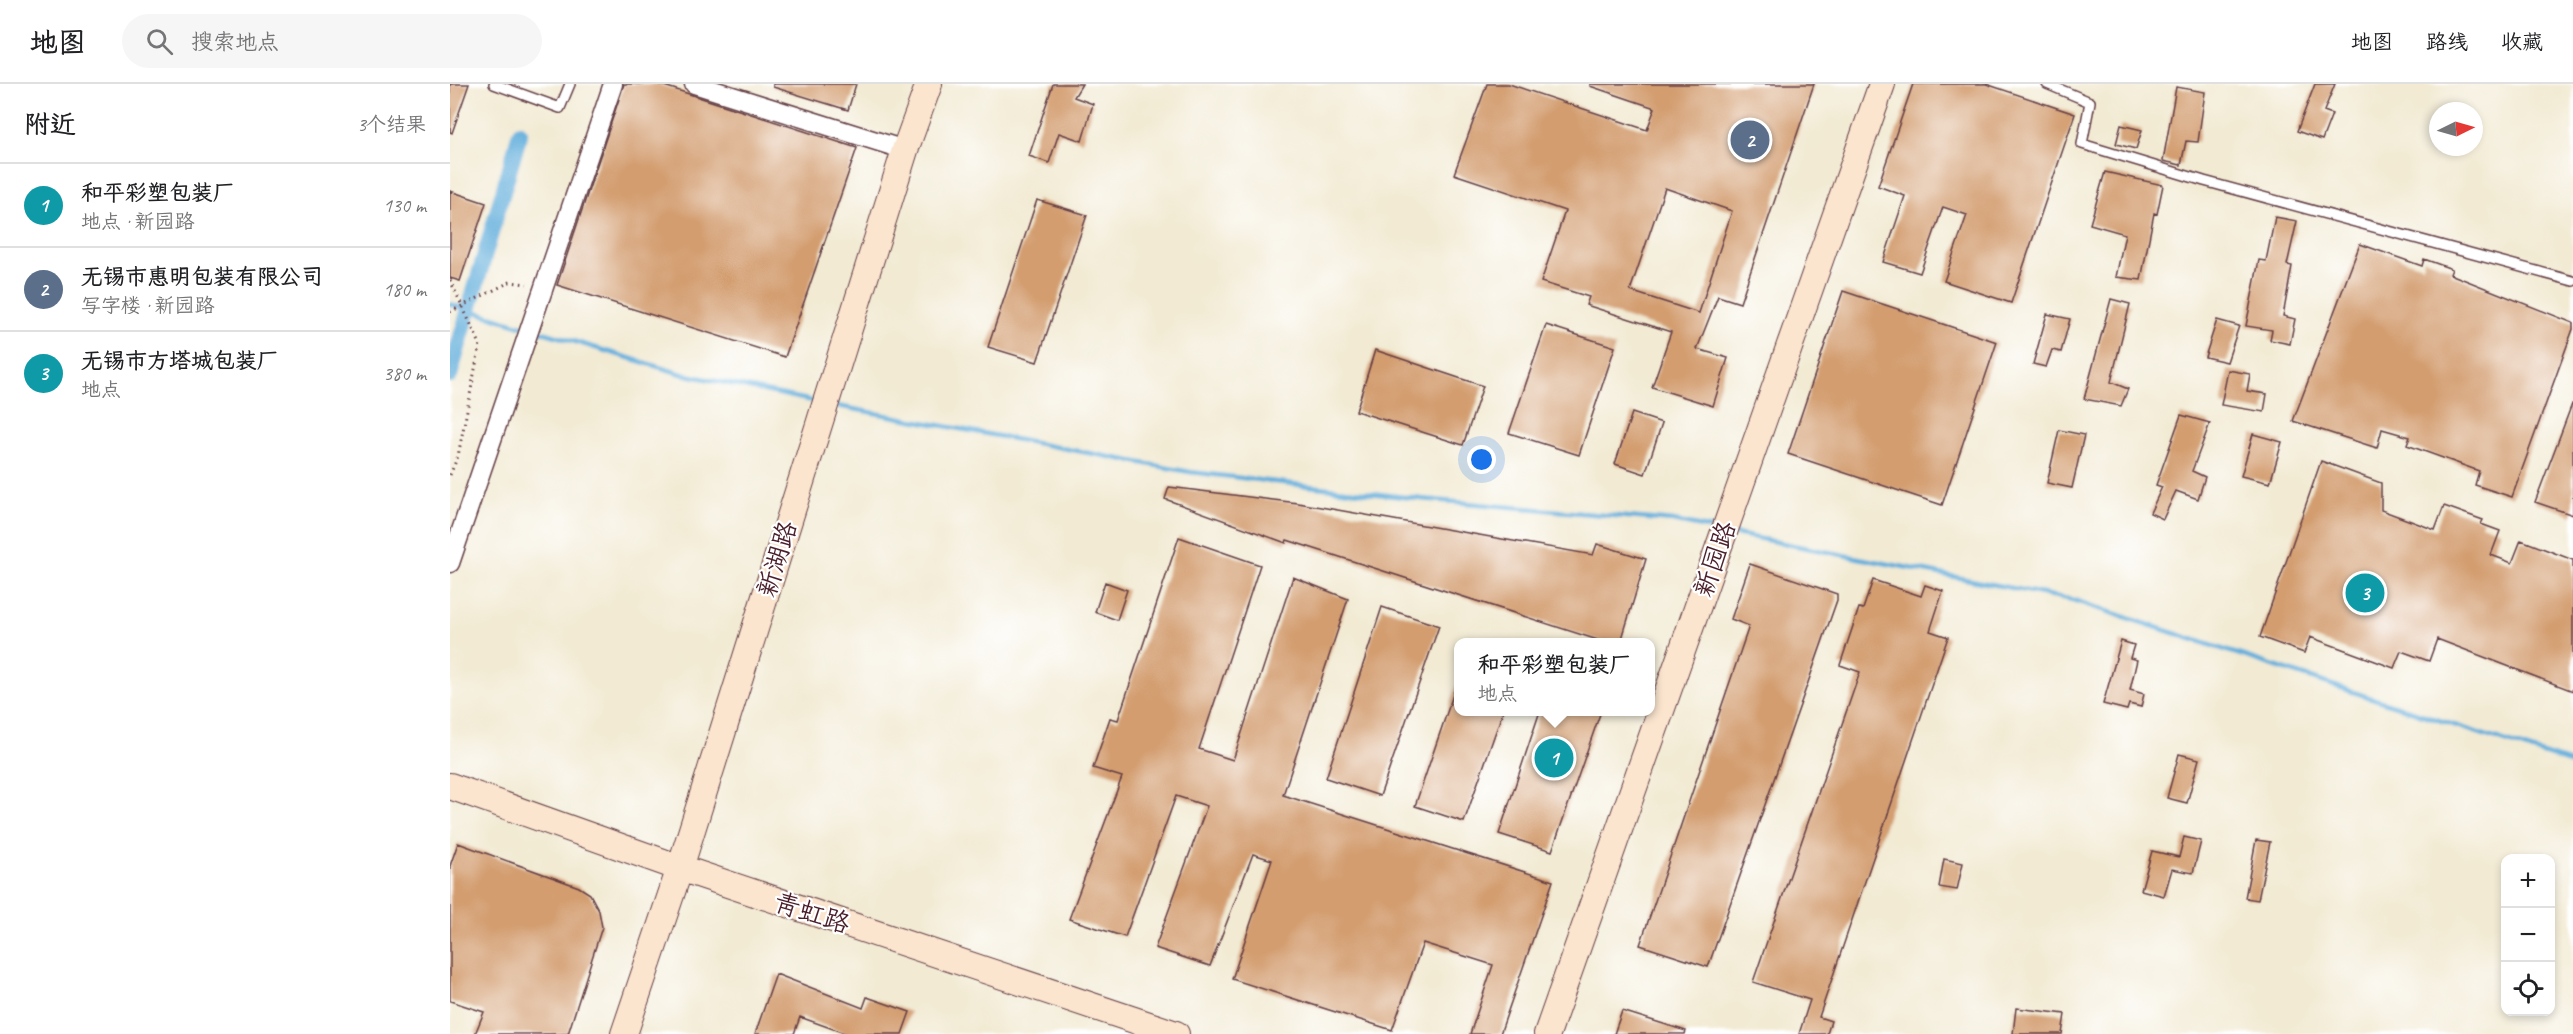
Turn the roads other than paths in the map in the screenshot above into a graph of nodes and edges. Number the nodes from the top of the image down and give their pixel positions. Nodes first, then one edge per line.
1 (495, 84) edge
2 (570, 84) edge
3 (613, 84) edge
4 (694, 84) edge
5 (929, 84) edge
6 (1882, 84) edge
7 (2047, 84) edge
8 (905, 150) junction
9 (2573, 281) edge
10 (450, 563) edge
11 (450, 786) edge
12 (680, 868) junction
13 (624, 1034) edge
14 (1176, 1034) edge
15 (1547, 1034) edge

1 - 2 lane
3 - 10 street
4 - 8 street
5 - 8 street, 新湖路
6 - 15 street, 新园路
7 - 9 lane
8 - 12 street, 新湖路
11 - 12 street, 青虹路
12 - 13 street, 新湖路
12 - 14 street, 青虹路

